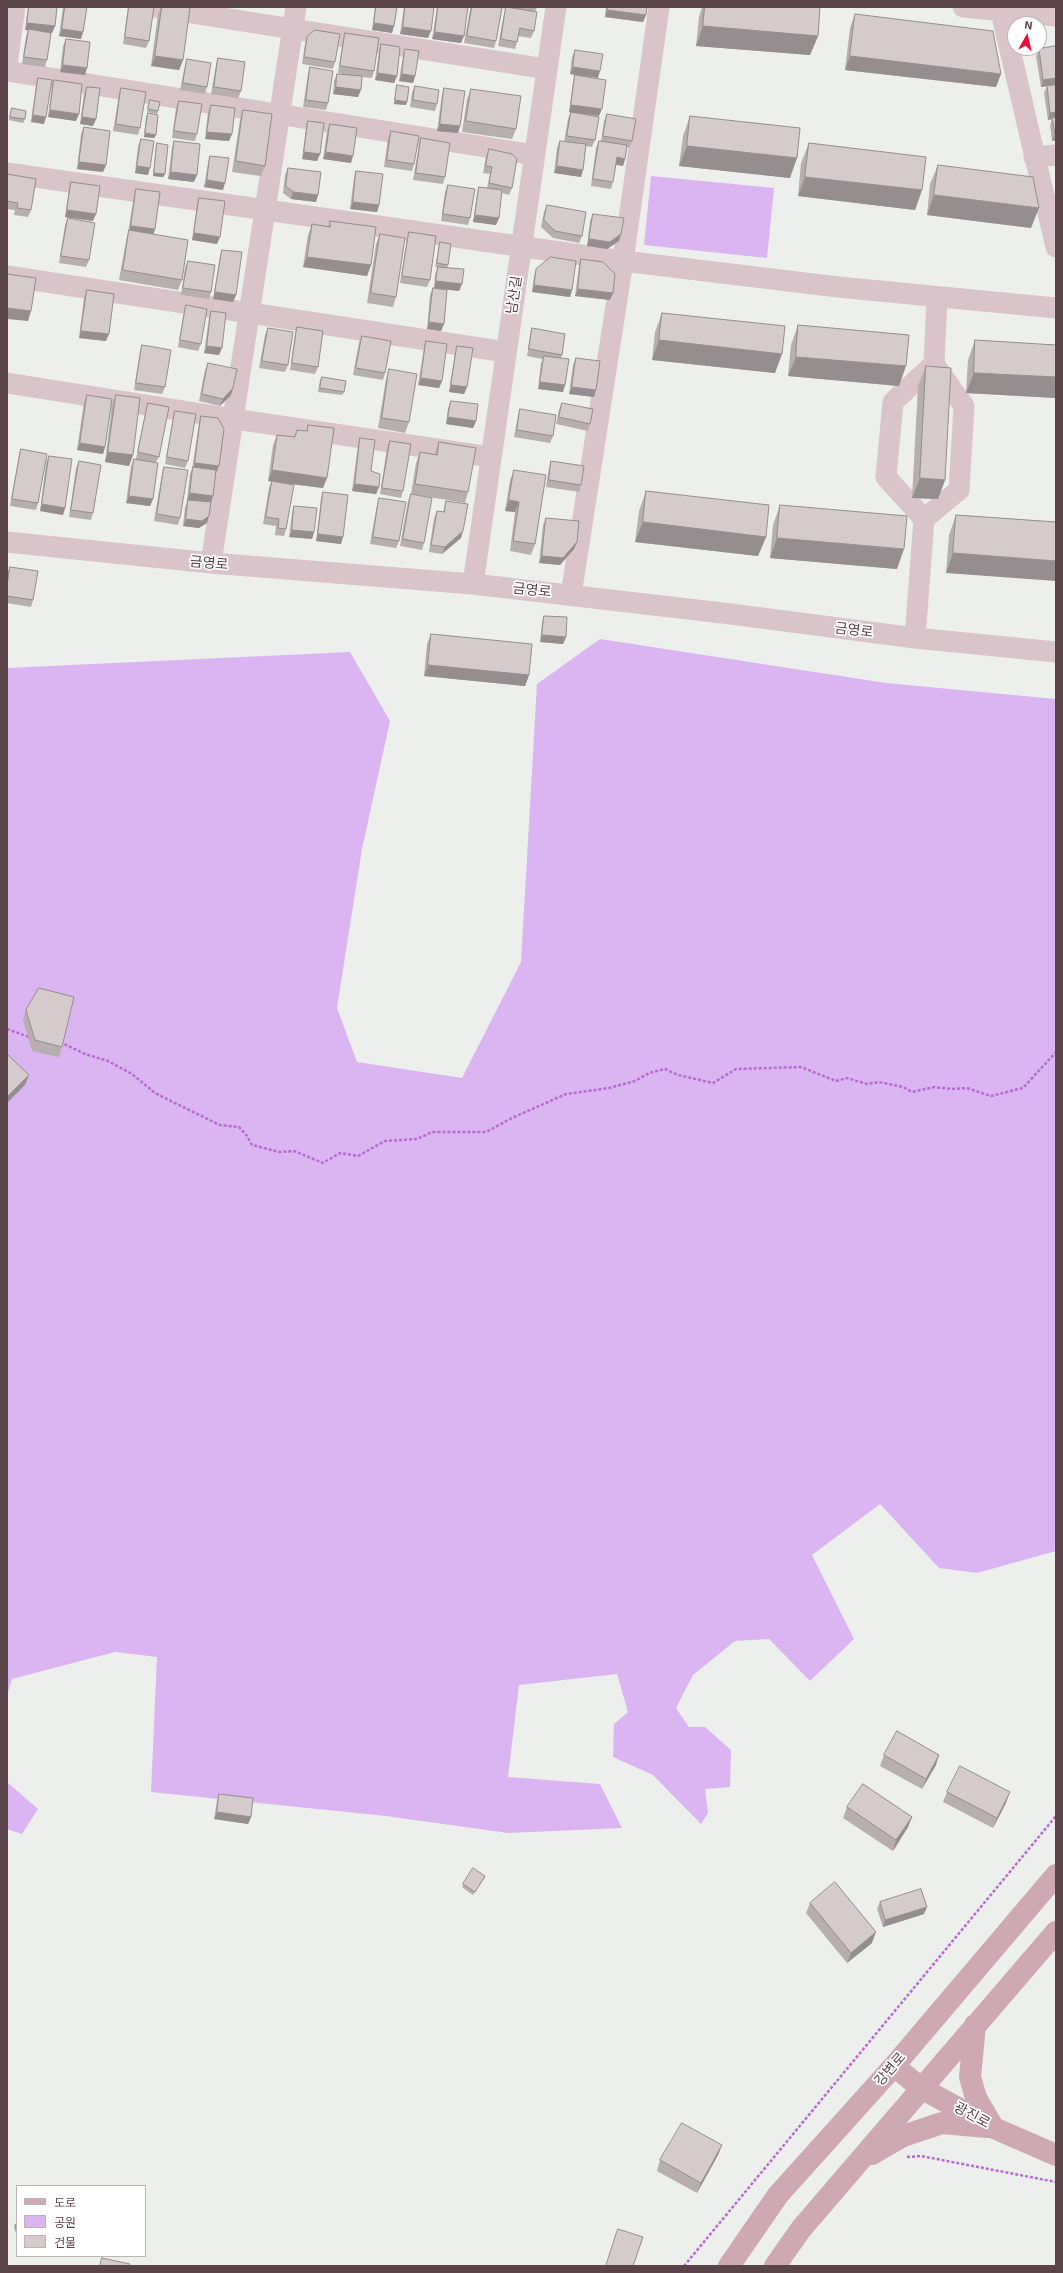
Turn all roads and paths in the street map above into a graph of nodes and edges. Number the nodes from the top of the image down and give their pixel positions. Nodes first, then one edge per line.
1 (16, 7) edge
2 (153, 7) edge
3 (296, 7) edge
4 (556, 7) edge
5 (659, 7) edge
6 (963, 7) edge
7 (1000, 9) edge
8 (1056, 16) edge
9 (293, 29) junction
10 (7, 64) edge
11 (547, 69) junction
12 (7, 71) edge
13 (281, 115) junction
14 (535, 155) junction
15 (1056, 155) edge
16 (1034, 157) junction
17 (7, 173) edge
18 (266, 208) junction
19 (521, 246) junction
20 (1056, 247) edge
21 (623, 261) junction
22 (7, 276) edge
23 (937, 297) junction
24 (1056, 308) edge
25 (250, 314) junction
26 (506, 352) junction
27 (934, 364) junction
28 (7, 383) edge
29 (234, 420) junction
30 (491, 457) junction
31 (924, 519) junction
32 (7, 542) edge
33 (210, 563) junction
34 (473, 584) junction
35 (571, 595) junction
36 (915, 638) junction
37 (1056, 652) edge
38 (7, 1029) edge
39 (31, 1037) edge
40 (55, 1039) edge
41 (1056, 1052) edge
42 (1056, 1816) edge
43 (1056, 1875) edge
44 (1056, 1932) edge
45 (975, 2025) junction
46 (894, 2066) junction
47 (921, 2088) junction
48 (994, 2128) junction
49 (1056, 2155) edge
50 (905, 2157) dead end
51 (858, 2161) junction
52 (1056, 2182) edge
53 (684, 2266) edge
54 (729, 2266) edge
55 (774, 2266) edge

1 - 10 street
2 - 9 street
3 - 9 street
4 - 11 street, 남산길
5 - 21 street
6 - 7 street
7 - 8 street
7 - 16 street
9 - 11 street
9 - 13 street
11 - 14 street, 남산길
12 - 13 street
13 - 14 street
13 - 18 street
14 - 19 street, 남산길
15 - 16 street
16 - 20 street
17 - 18 street
18 - 19 street
18 - 25 street
19 - 21 street
19 - 26 street, 남산길
21 - 23 street
21 - 35 street
22 - 25 street
23 - 24 street
23 - 27 street
25 - 26 street
25 - 29 street
26 - 30 street, 남산길
27 - 31 street
27 - 31 street
28 - 29 street
29 - 30 street
29 - 33 street
30 - 34 street, 남산길
31 - 36 street
32 - 33 street, 금영로
33 - 34 street, 금영로
34 - 35 street, 금영로
35 - 36 street, 금영로
36 - 37 street, 금영로
38 - 39 path
40 - 41 path
42 - 53 path
43 - 46 main road, 강변로
44 - 45 main road
45 - 47 main road
45 - 48 main road
46 - 47 main road, 광진로
46 - 54 main road, 강변로
47 - 48 main road, 광진로
47 - 51 main road
48 - 49 main road, 광진로
48 - 51 main road
50 - 52 path
51 - 55 main road

